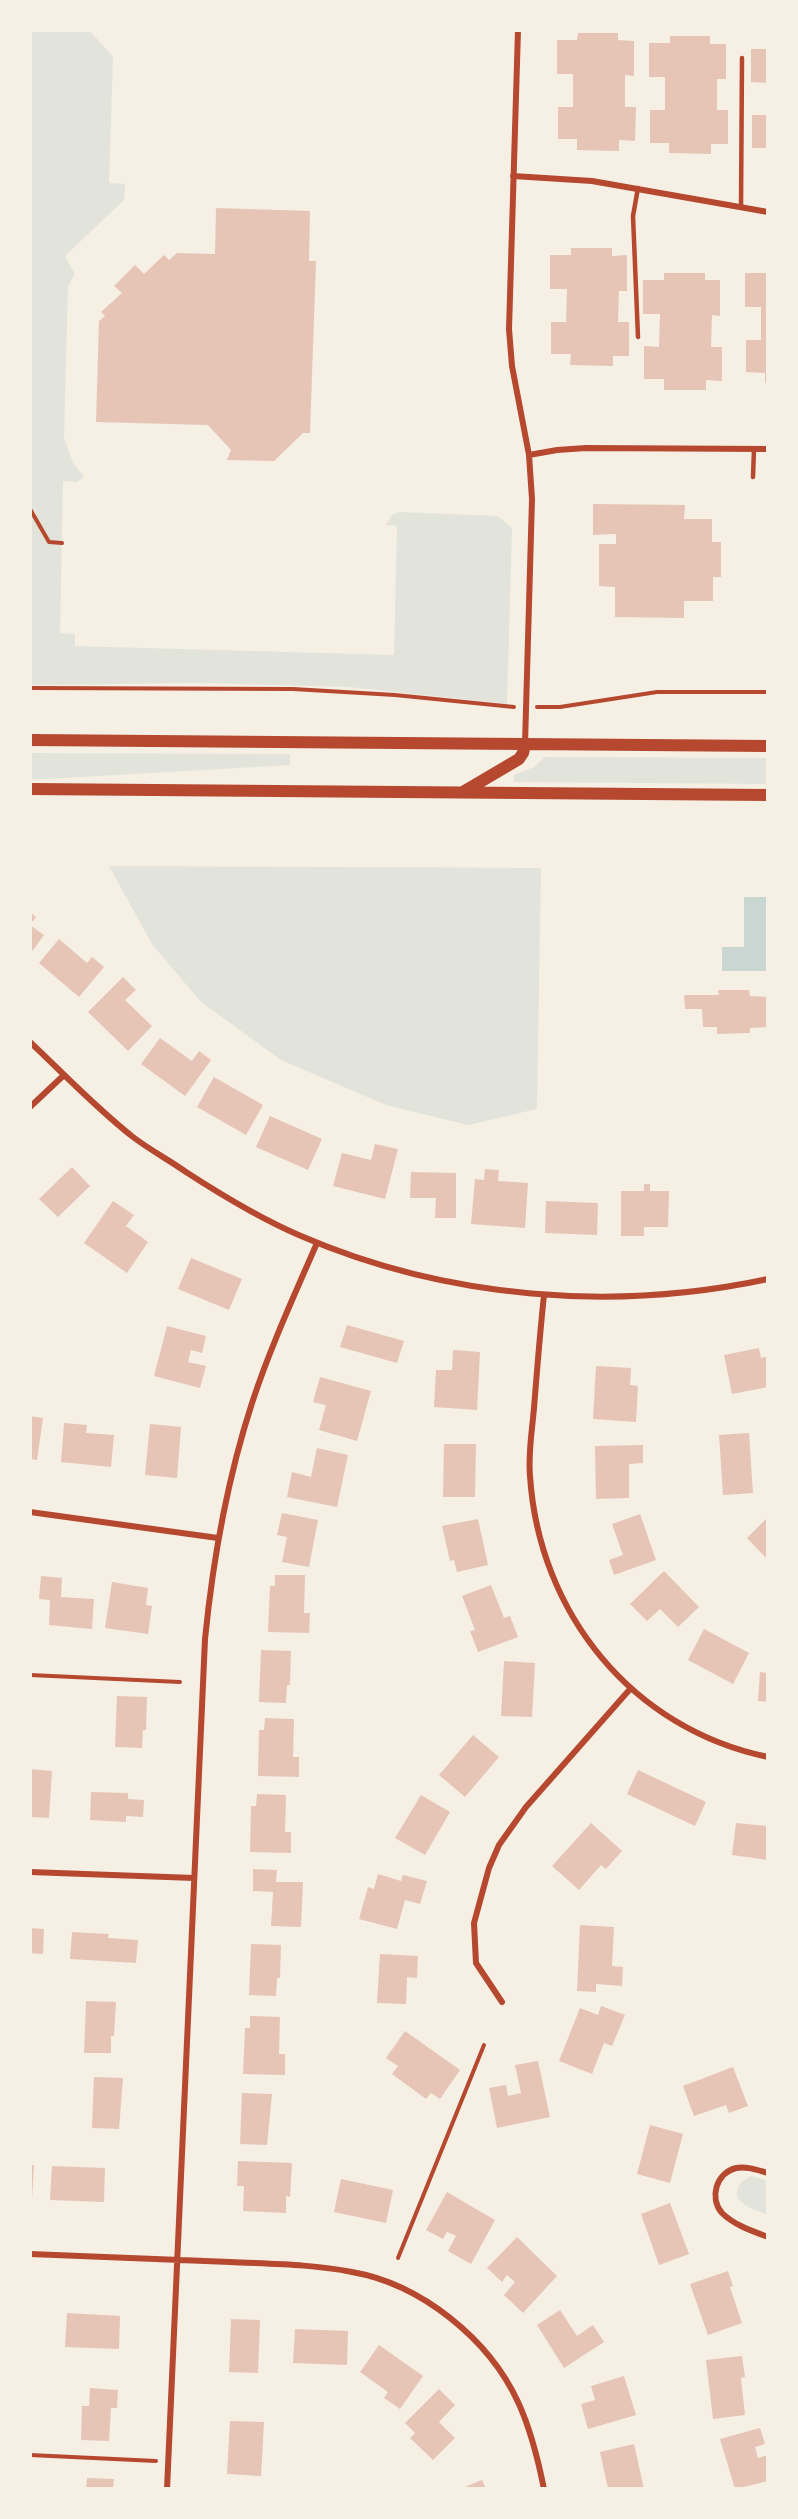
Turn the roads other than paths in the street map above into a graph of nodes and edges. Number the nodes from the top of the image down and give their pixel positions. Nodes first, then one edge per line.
1 (518, 30) edge
2 (742, 58) dead end
3 (513, 176) junction
4 (638, 188) junction
5 (741, 207) junction
6 (768, 212) edge
7 (638, 337) dead end
8 (754, 449) junction
9 (768, 449) edge
10 (529, 455) junction
11 (753, 477) dead end
12 (30, 740) edge
13 (525, 745) junction
14 (768, 746) edge
15 (30, 789) edge
16 (462, 793) junction
17 (768, 795) edge
18 (30, 1042) edge
19 (64, 1075) junction
20 (30, 1107) edge
21 (317, 1243) junction
22 (768, 1279) edge
23 (544, 1295) junction
24 (30, 1512) edge
25 (218, 1538) junction
26 (631, 1688) junction
27 (768, 1757) edge
28 (30, 1872) edge
29 (194, 1878) junction
30 (502, 2002) dead end
31 (768, 2173) edge
32 (768, 2237) edge
33 (30, 2254) edge
34 (177, 2260) junction
35 (167, 2489) edge
36 (544, 2489) edge

1 - 3 street
2 - 5 lane
3 - 4 street
3 - 10 street
4 - 5 street
4 - 7 lane
5 - 6 street
8 - 9 street
8 - 10 street
8 - 11 lane
10 - 13 street
12 - 13 main road
13 - 14 main road
13 - 16 main road
15 - 16 main road
16 - 17 main road
18 - 19 street
19 - 20 street
19 - 21 street
21 - 23 street
21 - 25 street
22 - 23 street
23 - 26 street
24 - 25 street
25 - 29 street
26 - 27 street
26 - 30 street
28 - 29 street
29 - 34 street
31 - 32 street
33 - 34 street
34 - 35 street
34 - 36 street

